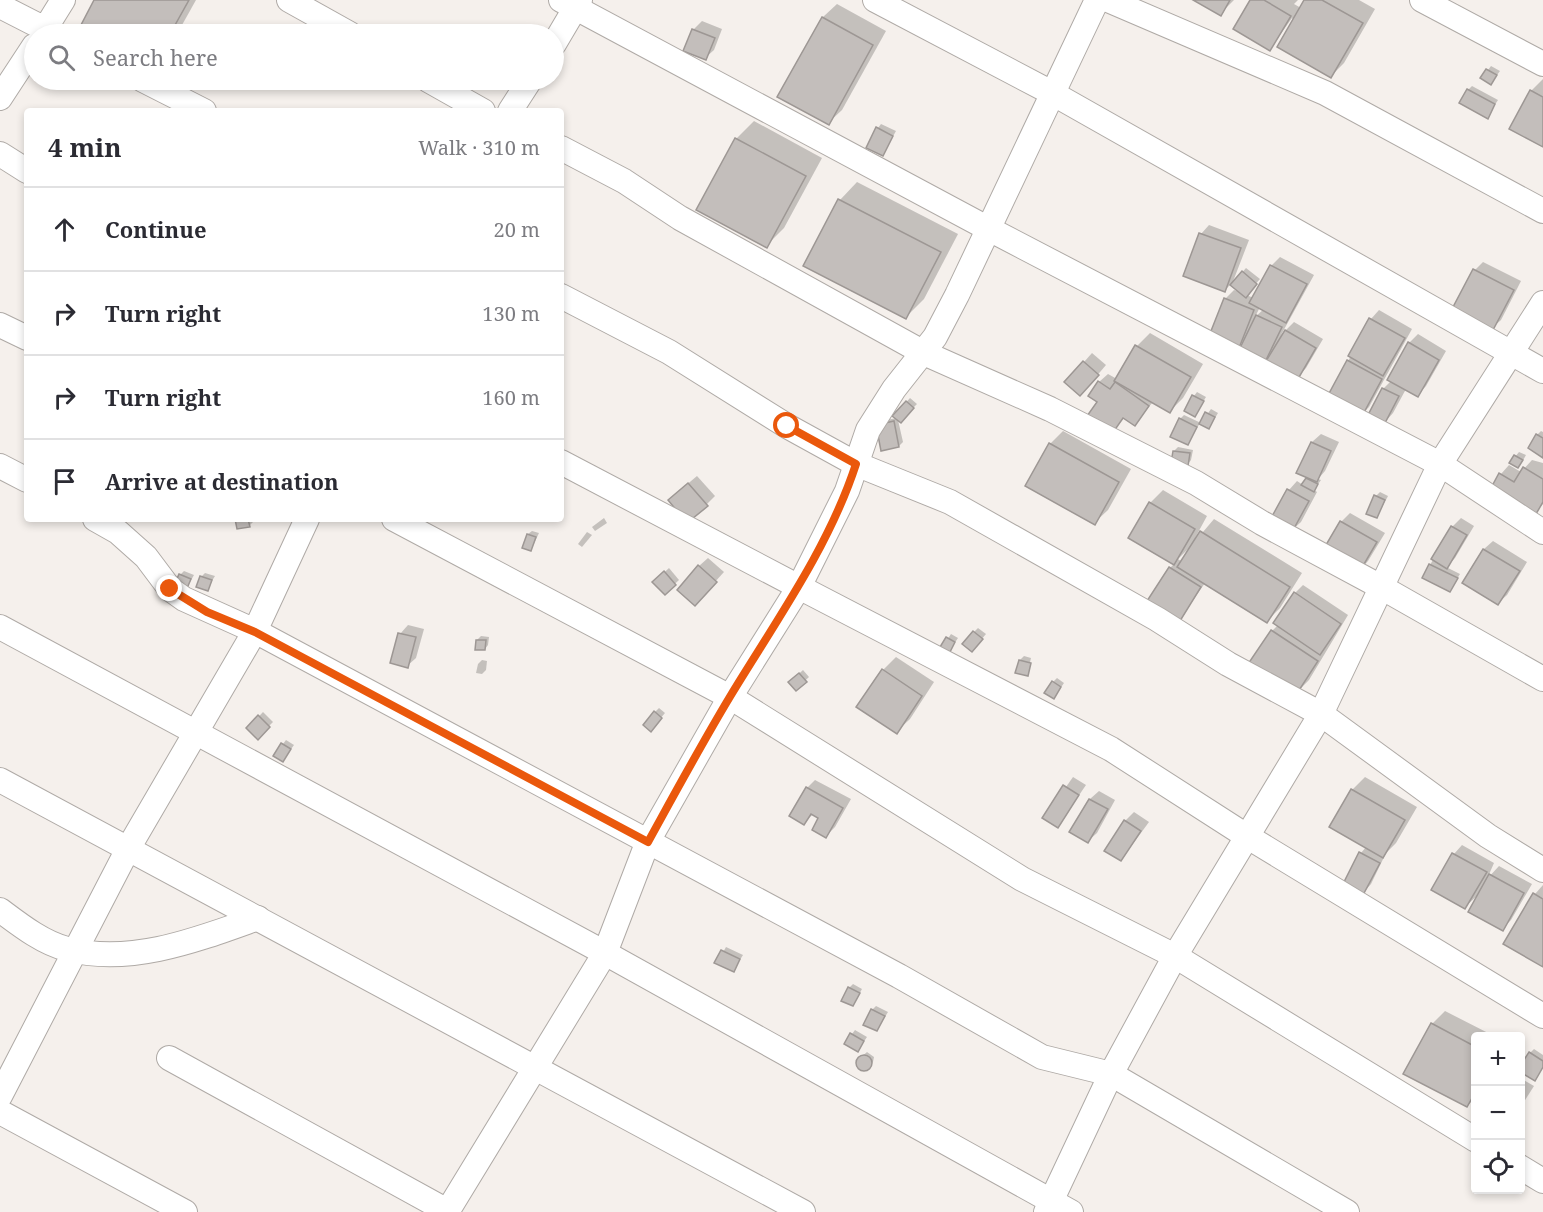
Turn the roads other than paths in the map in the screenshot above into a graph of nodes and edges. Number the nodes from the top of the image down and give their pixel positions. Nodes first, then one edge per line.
1 (63, 0) edge
2 (289, 0) edge
3 (875, 0) edge
4 (1097, 0) edge
5 (1108, 0) edge
6 (1422, 0) edge
7 (573, 3) edge
8 (0, 6) edge
9 (27, 24) edge
10 (51, 24) edge
11 (332, 24) edge
12 (563, 24) edge
13 (1543, 64) edge
14 (24, 65) edge
15 (163, 90) edge
16 (446, 90) edge
17 (524, 90) edge
18 (1052, 93) junction
19 (0, 98) edge
20 (198, 108) edge
21 (478, 108) edge
22 (512, 108) edge
23 (564, 150) edge
24 (0, 154) edge
25 (24, 169) edge
26 (1543, 211) edge
27 (987, 228) junction
28 (564, 298) edge
29 (1543, 303) edge
30 (0, 325) edge
31 (24, 337) edge
32 (1512, 352) junction
33 (924, 353) junction
34 (1543, 371) edge
35 (564, 464) edge
36 (856, 464) junction
37 (1440, 464) junction
38 (0, 466) edge
39 (24, 478) edge
40 (101, 522) edge
41 (306, 522) edge
42 (400, 522) edge
43 (1543, 532) edge
44 (799, 587) junction
45 (1381, 587) junction
46 (0, 627) edge
47 (255, 632) junction
48 (1543, 680) edge
49 (730, 697) junction
50 (1321, 714) junction
51 (195, 734) junction
52 (0, 780) edge
53 (1248, 837) junction
54 (648, 842) junction
55 (129, 847) junction
56 (1543, 870) edge
57 (0, 910) edge
58 (258, 918) junction
59 (77, 951) junction
60 (605, 953) junction
61 (1175, 956) junction
62 (1543, 1016) edge
63 (169, 1058) dead end
64 (536, 1069) junction
65 (1112, 1074) junction
66 (0, 1096) edge
67 (0, 1112) edge
68 (1471, 1137) edge
69 (1525, 1170) edge
70 (1543, 1181) edge
71 (1056, 1208) edge
72 (185, 1212) edge
73 (448, 1212) edge
74 (803, 1212) edge
75 (1347, 1212) edge

1 - 10 street
2 - 11 street
3 - 18 street
4 - 18 street
5 - 26 street
6 - 13 street
7 - 12 street
7 - 27 street
8 - 9 street
14 - 19 street
15 - 20 street
16 - 21 street
17 - 22 street
18 - 27 street
18 - 32 street
23 - 33 street
24 - 25 street
27 - 33 street
27 - 37 street
28 - 36 street
29 - 32 street
30 - 31 street
32 - 34 street
32 - 37 street
33 - 36 street
33 - 45 street
35 - 44 street
36 - 44 street
36 - 50 street
37 - 43 street
37 - 45 street
38 - 39 street
40 - 47 street
41 - 47 street
42 - 49 street
44 - 49 street
44 - 53 street
45 - 48 street
45 - 50 street
46 - 51 street
47 - 51 street
47 - 54 street
49 - 54 street
49 - 61 street
50 - 53 street
50 - 56 street
51 - 55 street
51 - 60 street
52 - 55 street
53 - 61 street
53 - 62 street
54 - 60 street
54 - 65 street
55 - 58 street
55 - 59 street
57 - 59 street
58 - 59 street
58 - 64 street
59 - 66 street
60 - 64 street
60 - 71 street
61 - 65 street
61 - 68 street
63 - 73 street
64 - 73 street
64 - 74 street
65 - 71 street
65 - 75 street
67 - 72 street
69 - 70 street

